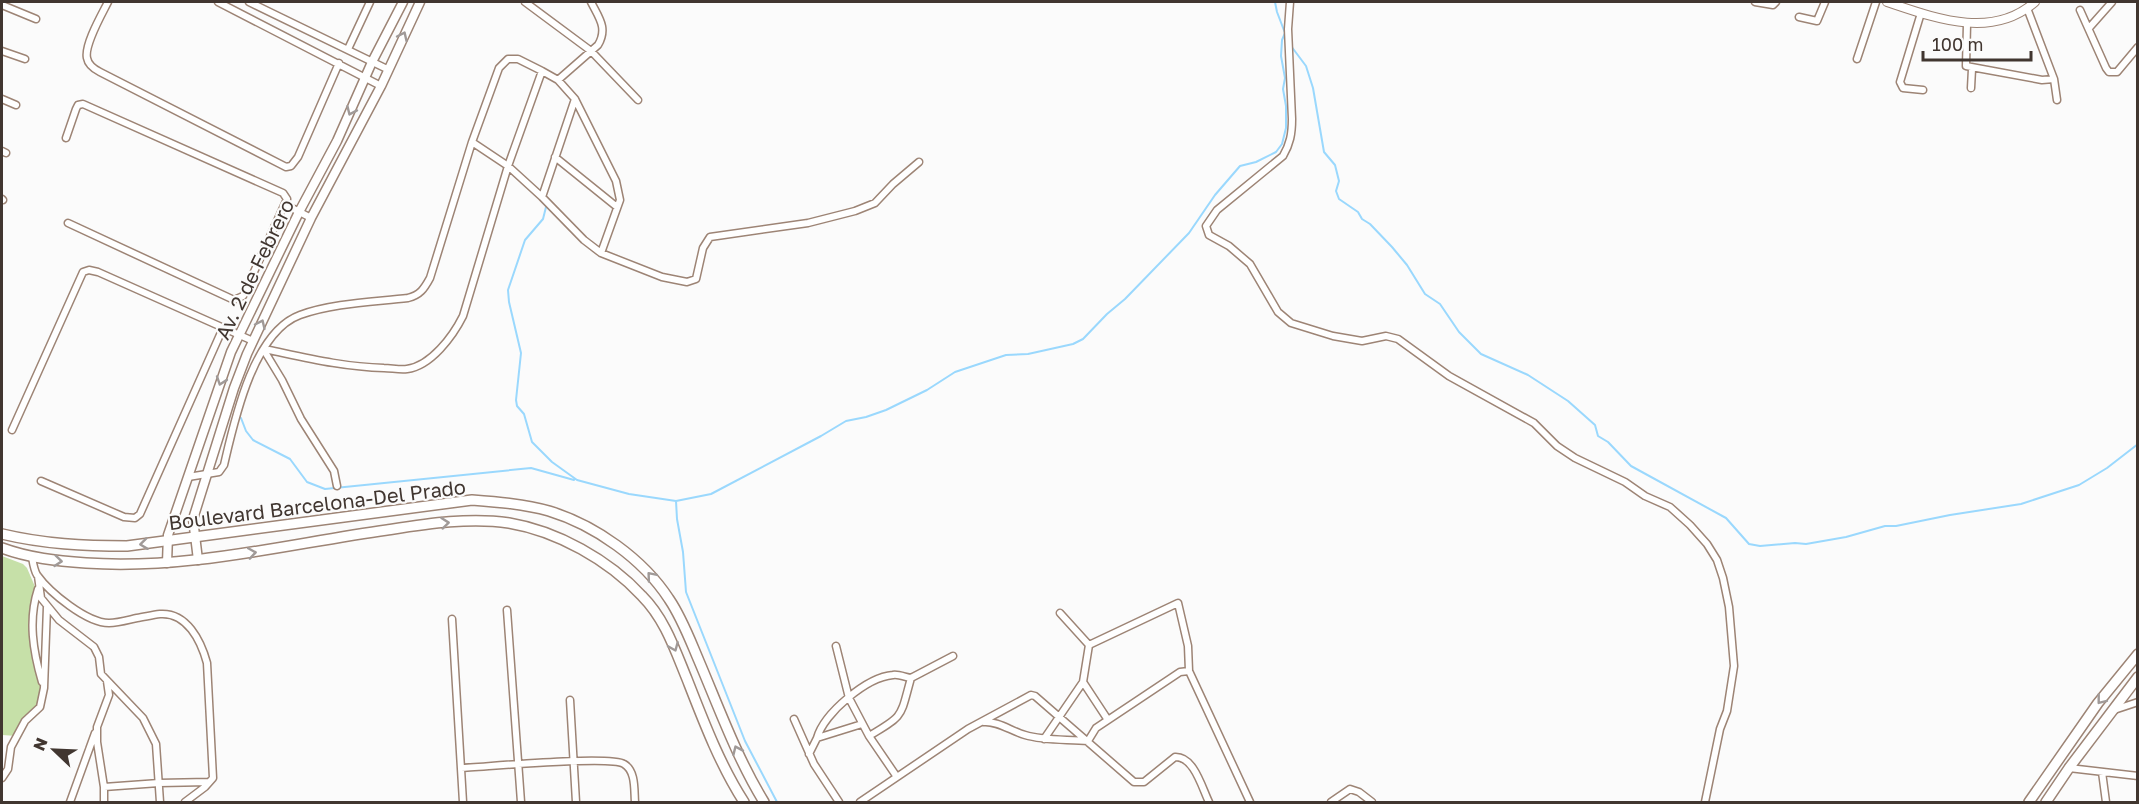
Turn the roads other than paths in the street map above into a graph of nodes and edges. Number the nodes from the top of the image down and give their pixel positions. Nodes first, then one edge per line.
1 (108, 2) edge
2 (218, 2) edge
3 (249, 2) edge
4 (370, 2) edge
5 (404, 2) edge
6 (420, 2) edge
7 (525, 2) edge
8 (591, 2) edge
9 (1290, 2) edge
10 (1755, 2) edge
11 (1776, 2) edge
12 (1825, 2) edge
13 (1876, 2) edge
14 (1887, 2) edge
15 (2035, 2) edge
16 (2112, 2) edge
17 (2, 5) edge
18 (2027, 8) junction
19 (2080, 10) dead end
20 (1921, 13) junction
21 (1799, 17) dead end
22 (36, 19) dead end
23 (1967, 24) junction
24 (2089, 28) junction
25 (2138, 47) edge
26 (348, 49) junction
27 (2, 51) edge
28 (591, 51) junction
29 (25, 59) dead end
30 (1857, 59) dead end
31 (372, 62) junction
32 (339, 63) junction
33 (1969, 68) junction
34 (387, 69) junction
35 (542, 71) junction
36 (366, 77) junction
37 (2054, 79) junction
38 (558, 80) junction
39 (381, 86) junction
40 (1971, 88) dead end
41 (1923, 90) dead end
42 (2, 99) edge
43 (575, 99) junction
44 (638, 100) dead end
45 (2057, 100) dead end
46 (16, 105) dead end
47 (66, 138) dead end
48 (472, 142) junction
49 (555, 157) junction
50 (919, 162) dead end
51 (508, 166) junction
52 (542, 196) junction
53 (286, 205) junction
54 (617, 207) junction
55 (299, 212) junction
56 (311, 218) junction
57 (68, 223) dead end
58 (601, 253) junction
59 (223, 328) junction
60 (239, 336) junction
61 (253, 341) junction
62 (12, 430) dead end
63 (206, 475) junction
64 (188, 477) junction
65 (41, 481) dead end
66 (337, 486) dead end
67 (2, 534) edge
68 (195, 538) junction
69 (166, 541) junction
70 (2, 548) edge
71 (32, 557) junction
72 (198, 560) junction
73 (167, 563) junction
74 (38, 576) junction
75 (38, 588) junction
76 (47, 607) junction
77 (507, 610) dead end
78 (1060, 613) dead end
79 (452, 619) dead end
80 (1089, 645) junction
81 (836, 646) dead end
82 (2138, 654) edge
83 (953, 656) dead end
84 (1189, 671) junction
85 (2138, 677) edge
86 (911, 678) junction
87 (107, 681) junction
88 (1083, 682) junction
89 (44, 688) junction
90 (2128, 689) junction
91 (849, 698) junction
92 (570, 700) dead end
93 (2138, 700) edge
94 (2111, 711) junction
95 (1061, 718) junction
96 (794, 719) dead end
97 (1108, 720) junction
98 (981, 722) junction
99 (862, 724) junction
100 (97, 727) junction
101 (869, 736) junction
102 (818, 738) junction
103 (1044, 739) junction
104 (1088, 741) junction
105 (809, 754) junction
106 (573, 761) junction
107 (518, 765) junction
108 (461, 768) junction
109 (2069, 768) junction
110 (2102, 772) junction
111 (2138, 776) edge
112 (897, 777) junction
113 (2, 778) edge
114 (210, 782) junction
115 (159, 783) junction
116 (104, 788) junction
117 (1370, 801) edge
118 (70, 802) edge
119 (104, 802) edge
120 (160, 802) edge
121 (185, 802) edge
122 (463, 802) edge
123 (521, 802) edge
124 (576, 802) edge
125 (635, 802) edge
126 (744, 802) edge
127 (764, 802) edge
128 (839, 802) edge
129 (860, 802) edge
130 (1209, 802) edge
131 (1250, 802) edge
132 (1331, 802) edge
133 (1705, 802) edge
134 (2029, 802) edge
135 (2046, 802) edge
136 (2106, 802) edge

1 - 32 street
2 - 32 street
3 - 26 street
4 - 26 street
5 - 31 main road, Av. 2 de Febrero
34 -> 6 main road, Av. 2 de Febrero
7 - 28 street
8 - 28 street
9 - 133 street
10 - 11 street
12 - 21 street
13 - 30 street
14 - 20 street
15 - 18 street
16 - 24 street
17 - 22 street
18 - 23 street
18 - 37 street
19 - 24 street
20 - 23 street
20 - 41 street
23 - 33 street
24 - 25 street
26 - 31 street
27 - 29 street
28 - 38 street
28 - 44 street
31 - 34 street
31 - 36 main road, Av. 2 de Febrero
32 - 36 street
33 - 37 street
33 - 40 street
34 - 39 main road, Av. 2 de Febrero
35 - 38 street
35 - 48 street
35 - 51 street
36 - 39 street
36 -> 55 main road, Av. 2 de Febrero
37 - 45 street
38 - 43 street
39 - 56 main road, Av. 2 de Febrero
42 - 46 street
43 - 49 street
43 - 54 street
47 - 53 street
48 - 51 street
48 - 63 street
49 - 52 street
49 - 54 street
50 - 58 street
51 - 52 street
51 - 66 street
52 - 58 street
53 - 55 street
53 - 57 street
54 - 58 street
55 - 56 street
55 - 60 main road, Av. 2 de Febrero
61 -> 56 main road, Av. 2 de Febrero
59 - 60 street
59 - 62 street
59 - 65 street
60 - 61 street
60 -> 64 main road, Av. 2 de Febrero
61 - 63 main road, Av. 2 de Febrero
63 - 64 street
63 - 68 main road, Av. 2 de Febrero
64 - 69 main road, Av. 2 de Febrero
69 -> 67 main road, Boulevard Barcelona-Del Prado
68 - 69 main road, Boulevard Barcelona-Del Prado
68 - 72 main road, Av. 2 de Febrero
127 -> 68 main road, Boulevard Barcelona-Del Prado
69 - 73 main road, Av. 2 de Febrero
70 - 71 main road, Boulevard Barcelona-Del Prado
71 -> 73 main road, Boulevard Barcelona-Del Prado
71 - 74 street
72 - 73 main road, Boulevard Barcelona-Del Prado
72 -> 126 main road, Boulevard Barcelona-Del Prado
74 - 75 street
74 - 114 street
75 - 76 street
75 - 89 street
76 - 87 street
76 - 89 street
77 - 107 street
78 - 80 street
79 - 108 street
80 - 84 street
80 - 88 street
81 - 91 street
82 -> 134 main road
83 - 86 street
84 - 97 street
84 - 131 street
85 - 90 main road
86 - 91 street
86 - 101 street
87 - 100 street
87 - 115 street
88 - 95 street
88 - 97 street
89 - 113 street
90 - 93 street
90 - 94 main road
91 - 99 street
91 - 102 street
92 - 106 street
93 - 94 street
94 - 109 main road
95 - 98 street
95 - 103 street
95 - 104 street
96 - 105 street
97 - 104 street
98 - 103 street
98 - 112 street
99 - 101 street
99 - 102 street
100 - 116 street
100 - 118 street
101 - 112 street
102 - 105 street
103 - 104 street
104 - 130 street
105 - 128 street
106 - 107 street
106 - 124 street
106 - 125 street
107 - 108 street
107 - 123 street
108 - 122 street
109 - 110 street
109 - 135 main road
110 - 111 street
110 - 136 street
112 - 129 street
114 - 115 street
114 - 121 street
115 - 116 street
115 - 120 street
116 - 119 street
117 - 132 street

